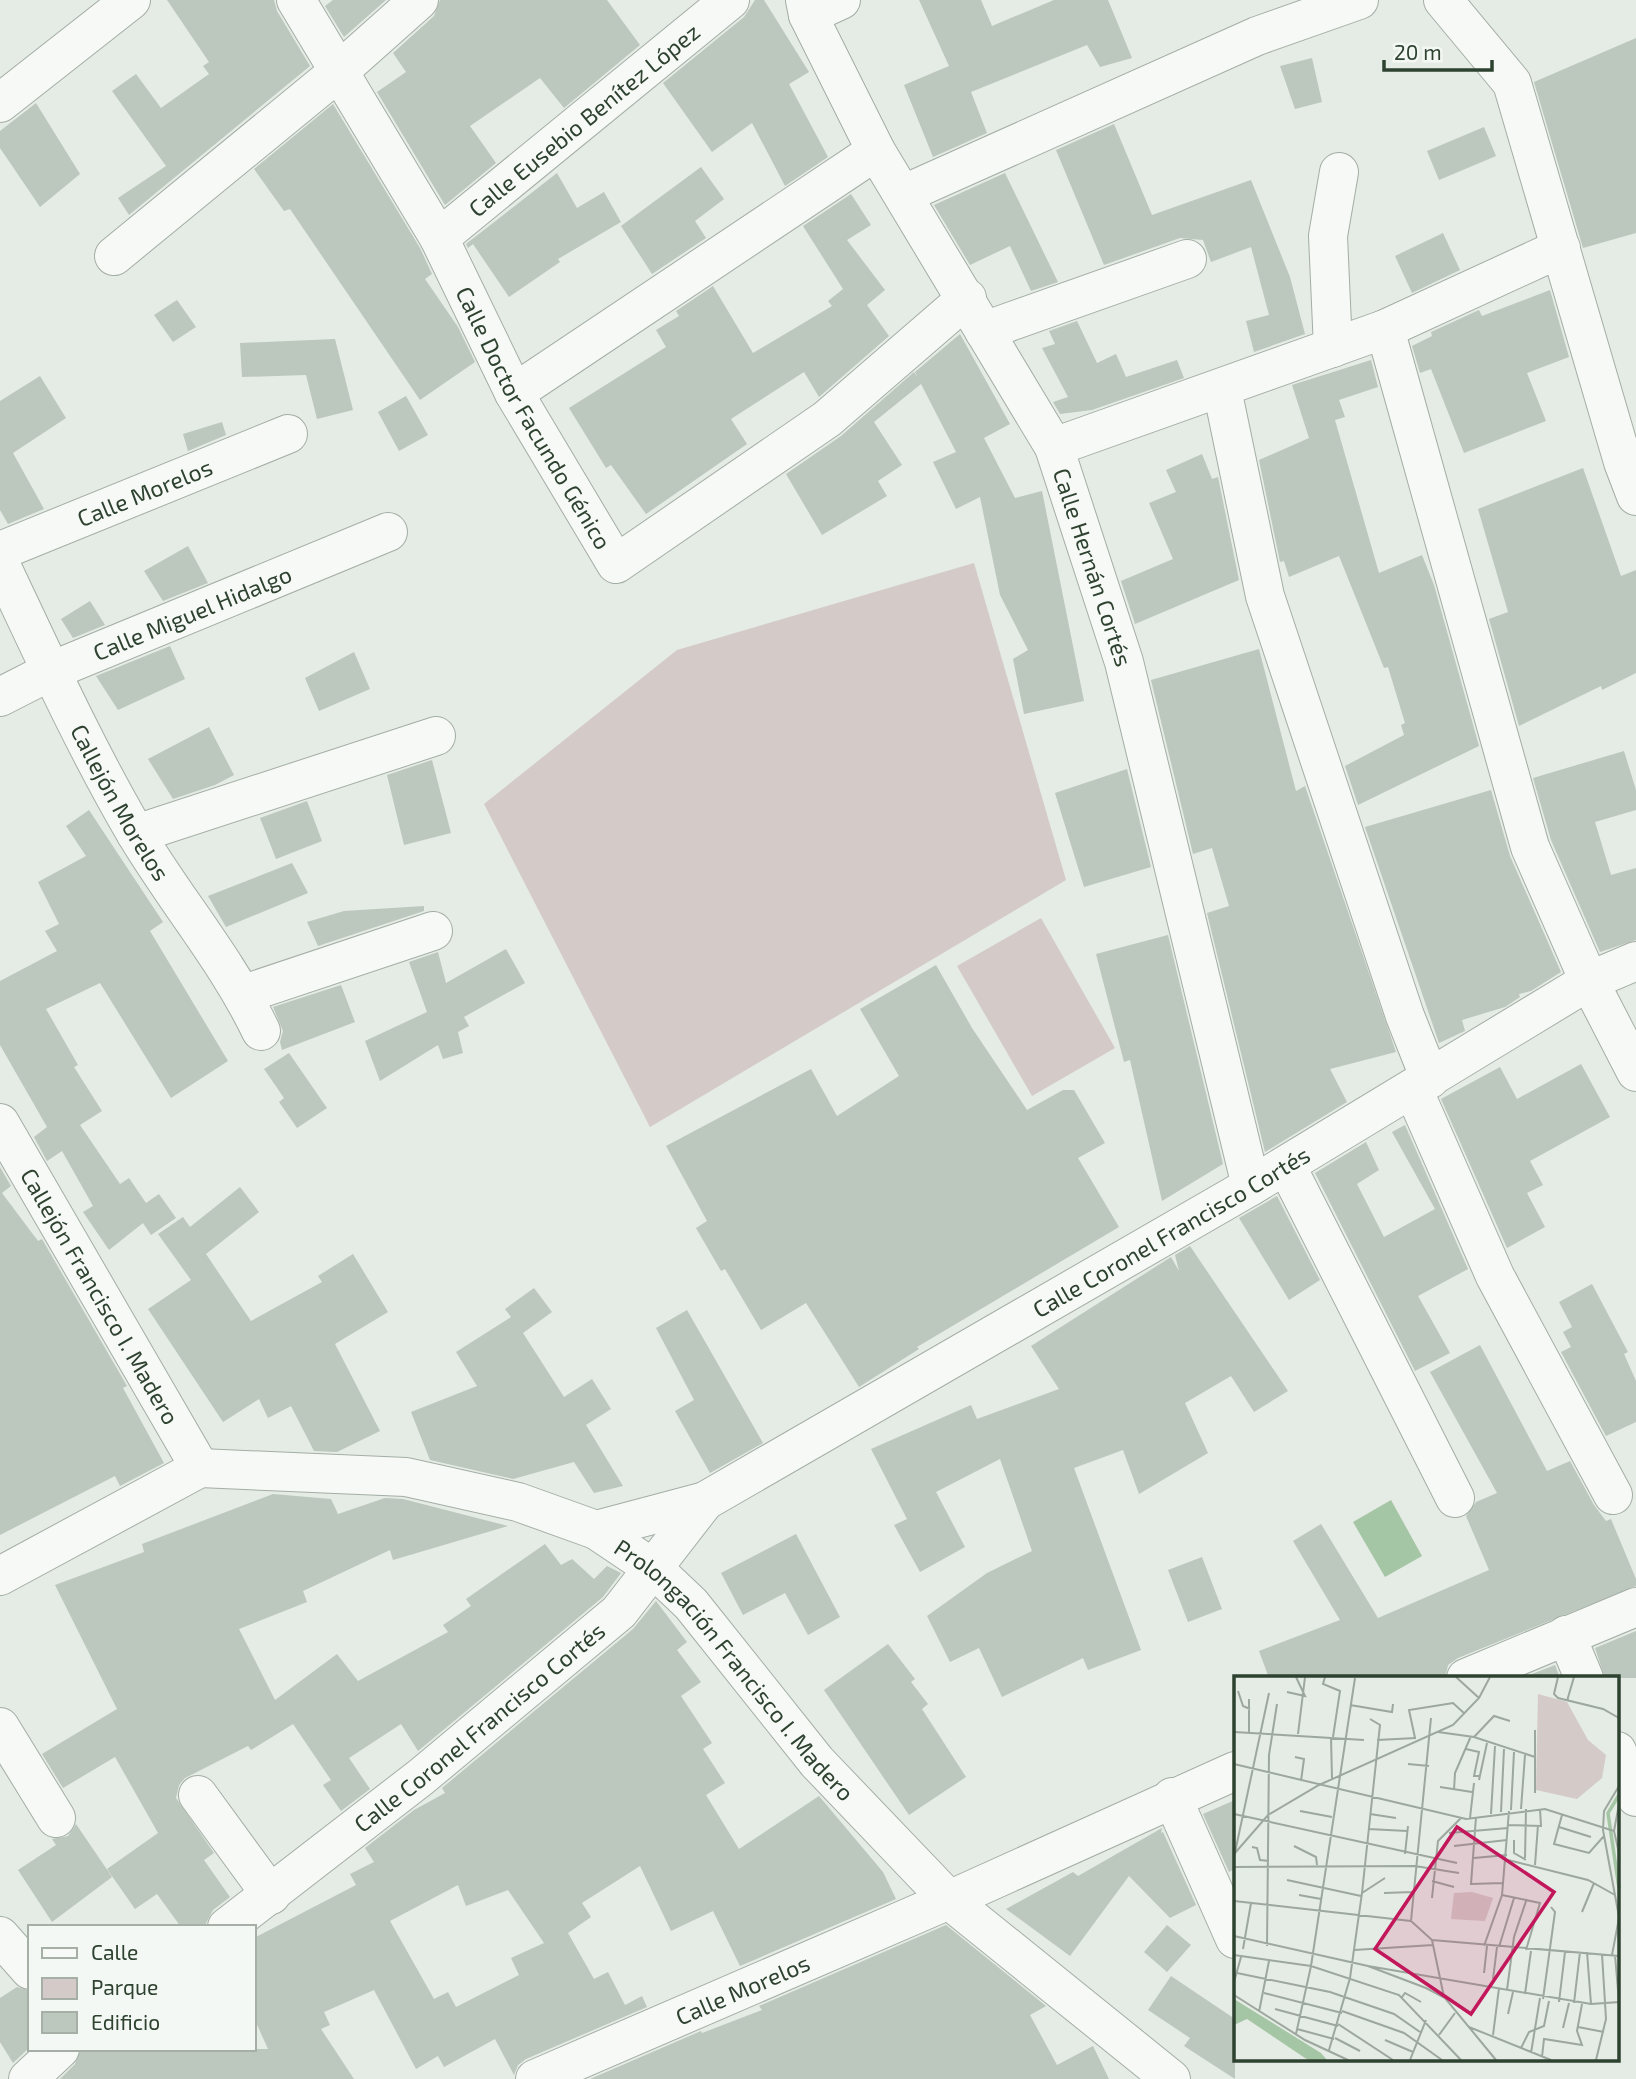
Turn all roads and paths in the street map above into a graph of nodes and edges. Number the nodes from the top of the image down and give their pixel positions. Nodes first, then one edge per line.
1 (131, 0) edge
2 (296, 0) edge
3 (419, 0) edge
4 (730, 0) edge
5 (1359, 0) edge
6 (1443, 0) edge
7 (818, 5) edge
8 (337, 73) junction
9 (0, 103) edge
10 (876, 151) junction
11 (1339, 172) dead end
12 (904, 194) junction
13 (439, 238) junction
14 (1561, 248) junction
15 (114, 256) dead end
16 (1187, 259) dead end
17 (975, 315) junction
18 (1385, 329) junction
19 (1333, 348) junction
20 (1222, 388) junction
21 (514, 393) junction
22 (288, 433) dead end
23 (1054, 447) junction
24 (1636, 496) edge
25 (388, 532) dead end
26 (0, 551) edge
27 (0, 563) edge
28 (51, 671) junction
29 (0, 697) edge
30 (436, 736) dead end
31 (136, 834) junction
32 (433, 931) dead end
33 (1636, 961) edge
34 (1588, 981) junction
35 (244, 994) junction
36 (261, 1031) dead end
37 (1636, 1072) edge
38 (1421, 1084) junction
39 (0, 1123) edge
40 (1286, 1165) junction
41 (1251, 1186) junction
42 (200, 1468) junction
43 (1613, 1495) dead end
44 (1455, 1499) dead end
45 (705, 1501) junction
46 (596, 1530) junction
47 (654, 1569) junction
48 (0, 1576) edge
49 (1636, 1607) edge
50 (1566, 1635) junction
51 (1471, 1676) edge
52 (1583, 1676) edge
53 (0, 1727) edge
54 (1618, 1753) edge
55 (1234, 1771) edge
56 (198, 1795) dead end
57 (1172, 1797) junction
58 (1636, 1797) edge
59 (57, 1818) dead end
60 (271, 1895) junction
61 (949, 1900) junction
62 (230, 1925) edge
63 (0, 1936) edge
64 (1234, 1937) edge
65 (28, 1968) edge
66 (58, 2051) edge
67 (28, 2079) edge
68 (536, 2079) edge
69 (1171, 2079) edge

1 - 9 street
2 - 8 street, Calle Doctor Facundo Génico
3 - 8 street
4 - 13 street, Calle Eusebio Benítez López
5 - 12 street
6 - 14 street
7 - 10 street, Calle Hernán Cortés
8 - 13 street, Calle Doctor Facundo Génico
8 - 15 street
10 - 12 street, Calle Hernán Cortés
10 - 21 street
11 - 19 street
12 - 17 street, Calle Hernán Cortés
13 - 21 street, Calle Doctor Facundo Génico
14 - 18 street
14 - 24 street
16 - 17 street
17 - 21 street, Calle Doctor Facundo Génico
17 - 23 street, Calle Hernán Cortés
18 - 19 street
18 - 34 street
19 - 20 street
20 - 23 street
20 - 38 street
22 - 26 street, Calle Morelos
23 - 41 street, Calle Hernán Cortés
25 - 28 street, Calle Miguel Hidalgo
27 - 28 street, Callejón Morelos
28 - 29 street, Calle Miguel Hidalgo
28 - 31 street, Callejón Morelos
30 - 31 street
31 - 35 street, Callejón Morelos
32 - 35 street
33 - 34 street, Calle Coronel Francisco Cortés
34 - 37 street
34 - 38 street, Calle Coronel Francisco Cortés
35 - 36 street, Callejón Morelos
38 - 40 street, Calle Coronel Francisco Cortés
38 - 43 street
39 - 42 street, Callejón Francisco I. Madero
40 - 41 street, Calle Coronel Francisco Cortés
40 - 44 street
41 - 45 street, Calle Coronel Francisco Cortés
42 - 46 street, Prolongación Francisco I. Madero
42 - 48 street
45 - 46 street, Calle Coronel Francisco Cortés
45 - 47 street, Calle Coronel Francisco Cortés
46 - 47 street, Prolongación Francisco I. Madero
47 - 60 street, Calle Coronel Francisco Cortés
47 - 61 street, Prolongación Francisco I. Madero
49 - 50 street
50 - 51 street
50 - 52 street
53 - 59 street
54 - 58 street
55 - 57 street, Calle Morelos
56 - 60 street
57 - 61 street, Calle Morelos
57 - 64 street
60 - 62 street, Calle Coronel Francisco Cortés
61 - 68 street, Calle Morelos
61 - 69 street, Prolongación Francisco I. Madero
63 - 65 street
66 - 67 street

